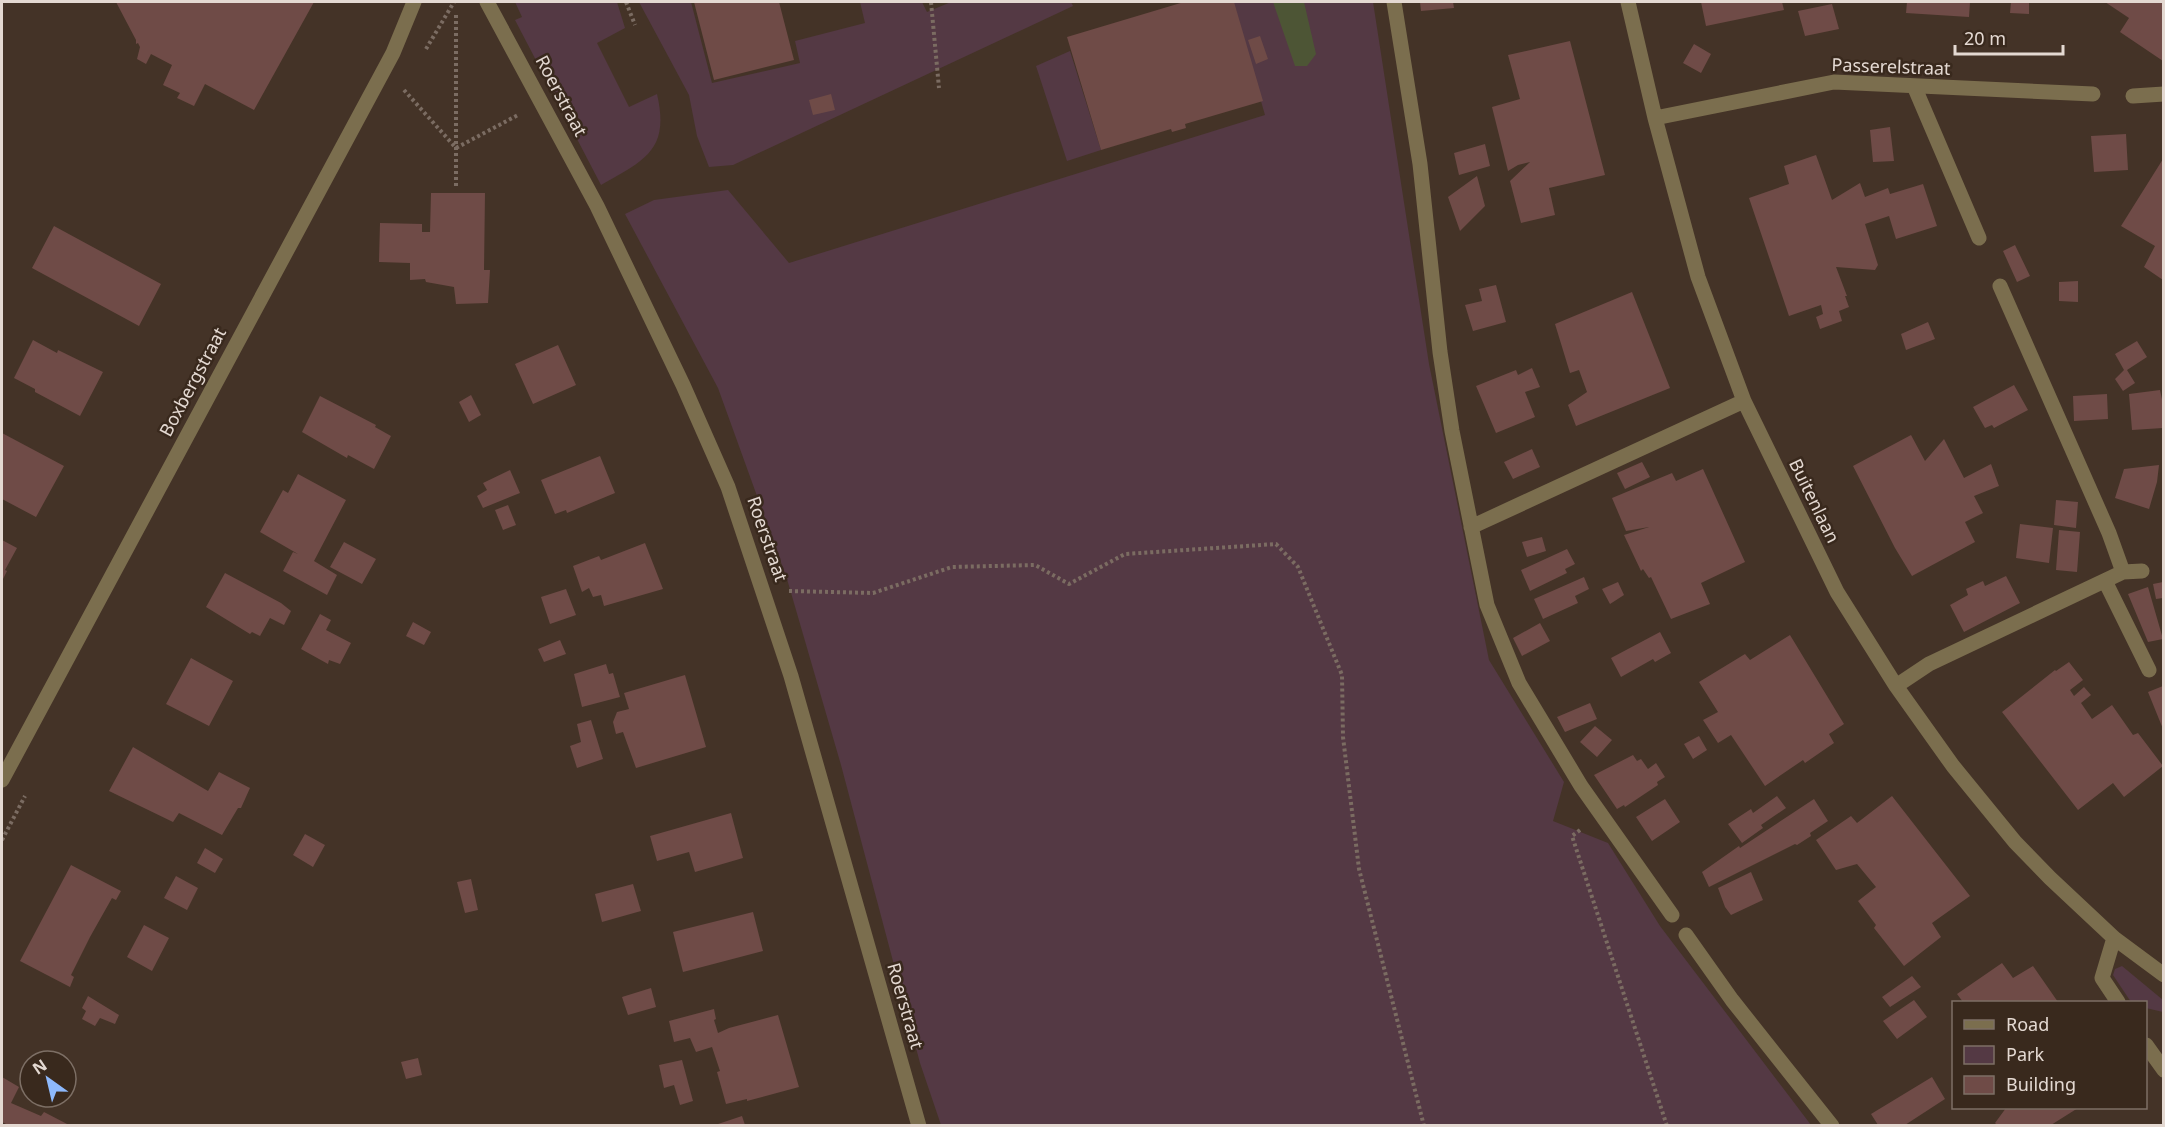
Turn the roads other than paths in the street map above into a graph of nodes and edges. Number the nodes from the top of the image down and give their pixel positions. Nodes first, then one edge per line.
1 (414, 2) edge
2 (488, 2) edge
3 (1394, 2) edge
4 (1628, 2) edge
5 (1914, 86) junction
6 (2093, 94) dead end
7 (2163, 94) edge
8 (2133, 96) dead end
9 (1655, 118) junction
10 (1979, 238) dead end
11 (2000, 286) dead end
12 (1744, 401) junction
13 (1471, 527) junction
14 (2142, 571) dead end
15 (2123, 572) junction
16 (2105, 581) junction
17 (2149, 670) dead end
18 (1896, 686) junction
19 (2, 780) edge
20 (1672, 915) dead end
21 (1686, 935) dead end
22 (2114, 938) junction
23 (2163, 975) edge
24 (2117, 1001) edge
25 (2147, 1048) edge
26 (2163, 1070) edge
27 (919, 1125) edge
28 (1832, 1125) edge

1 - 19 street, Boxbergstraat
2 - 27 street, Roerstraat
3 - 13 street
4 - 9 street, Buitenlaan
5 - 6 street, Passerelstraat
5 - 9 street, Passerelstraat
5 - 10 street
7 - 8 street
9 - 12 street, Buitenlaan
11 - 15 street
12 - 13 street
12 - 18 street, Buitenlaan
13 - 20 street
14 - 15 street
15 - 16 street
16 - 17 street
16 - 18 street
18 - 22 street, Buitenlaan
21 - 28 street
22 - 23 street, Buitenlaan
22 - 24 street
25 - 26 street

